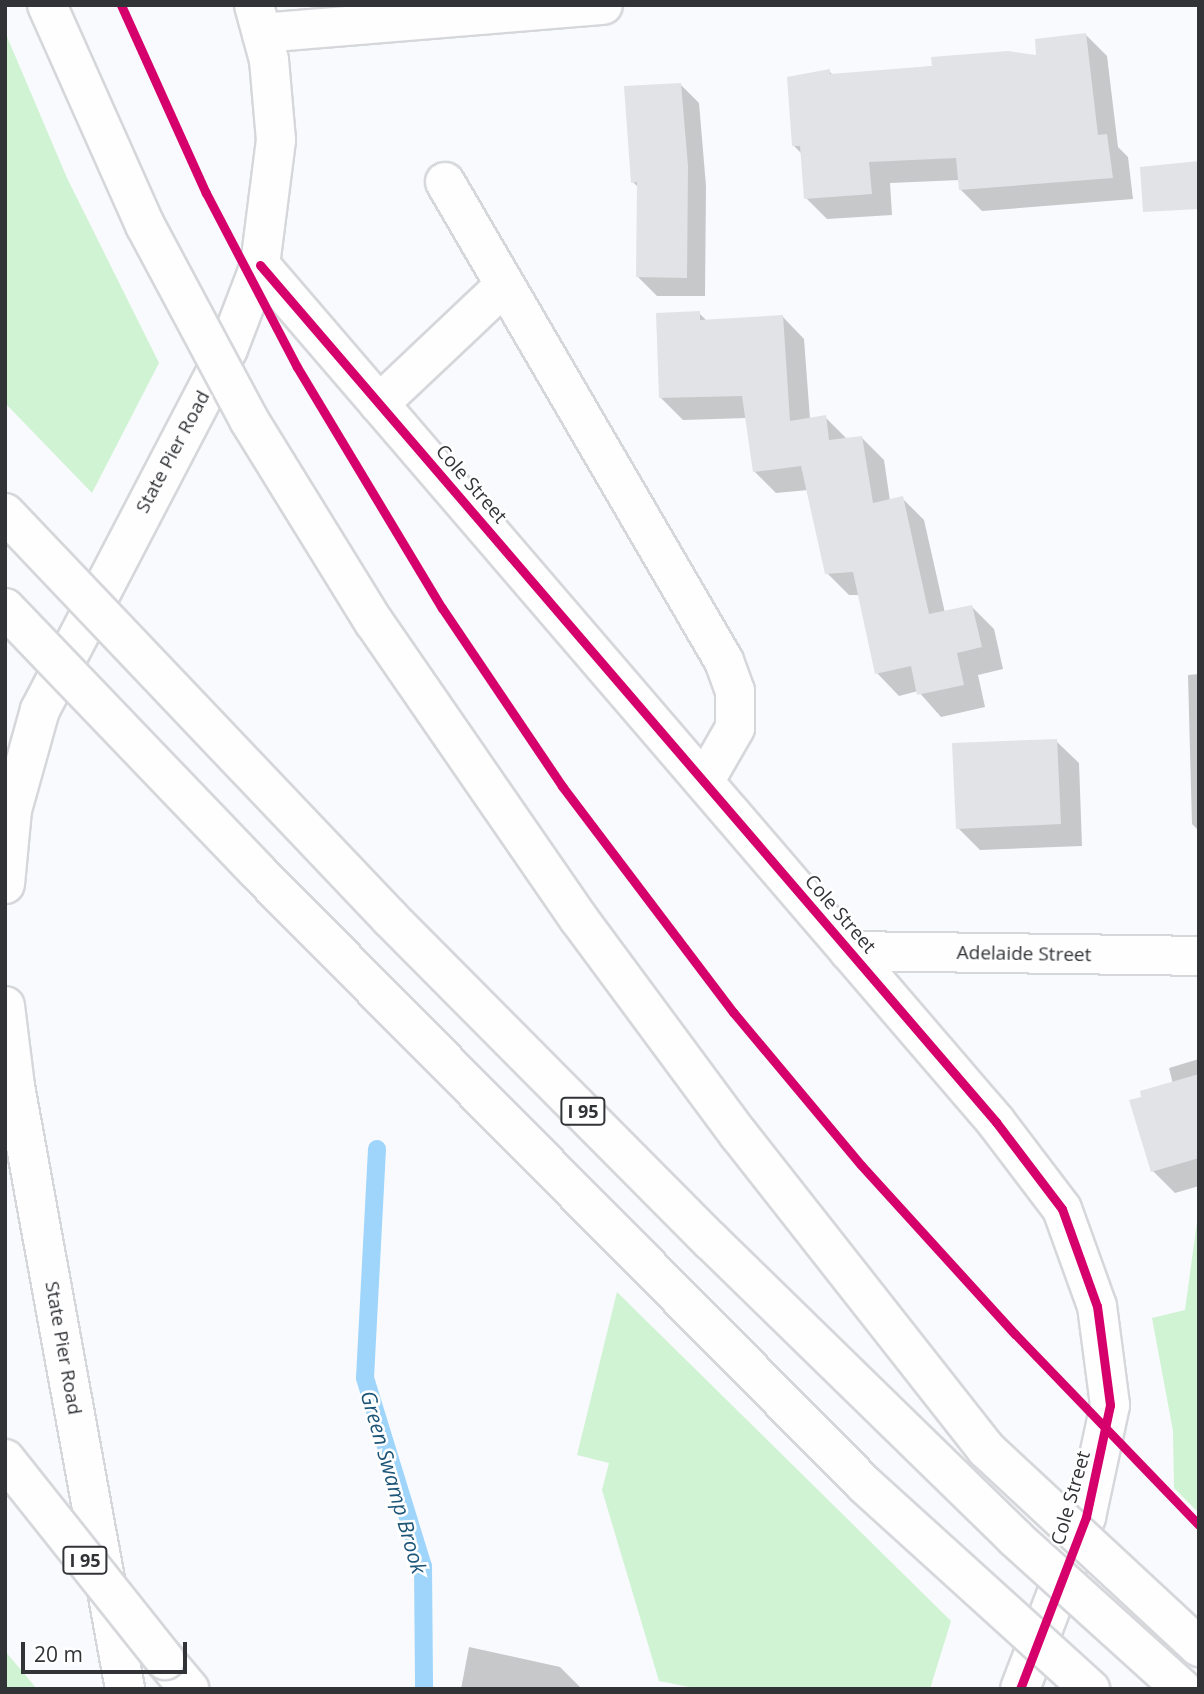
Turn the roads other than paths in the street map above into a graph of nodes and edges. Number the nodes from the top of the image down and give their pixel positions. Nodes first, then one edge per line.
1 (47, 5) edge
2 (603, 5) edge
3 (258, 19) edge
4 (444, 182) dead end
5 (260, 265) junction
6 (505, 285) junction
7 (379, 404) junction
8 (5, 513) edge
9 (5, 608) edge
10 (704, 782) junction
11 (5, 884) edge
12 (849, 951) junction
13 (1199, 956) edge
14 (5, 1006) edge
15 (5, 1459) edge
16 (5, 1482) edge
17 (1199, 1647) edge
18 (165, 1660) junction
19 (125, 1689) edge
20 (189, 1689) edge
21 (1020, 1689) edge
22 (1090, 1689) edge
23 (1182, 1689) edge

1 - 17 main road, bridge
2 - 3 main road
3 - 5 main road, State Pier Road
4 - 6 main road
5 - 7 main road, Cole Street
5 - 11 main road, State Pier Road
6 - 7 main road
6 - 10 main road
7 - 10 main road, Cole Street
8 - 23 main road, I 95, bridge
9 - 22 main road, bridge
10 - 12 main road, Cole Street
12 - 13 main road, Adelaide Street
12 - 21 main road, Cole Street
14 - 19 main road, State Pier Road
15 - 18 main road, I 95, bridge
16 - 18 main road, bridge
18 - 20 main road, I 95

